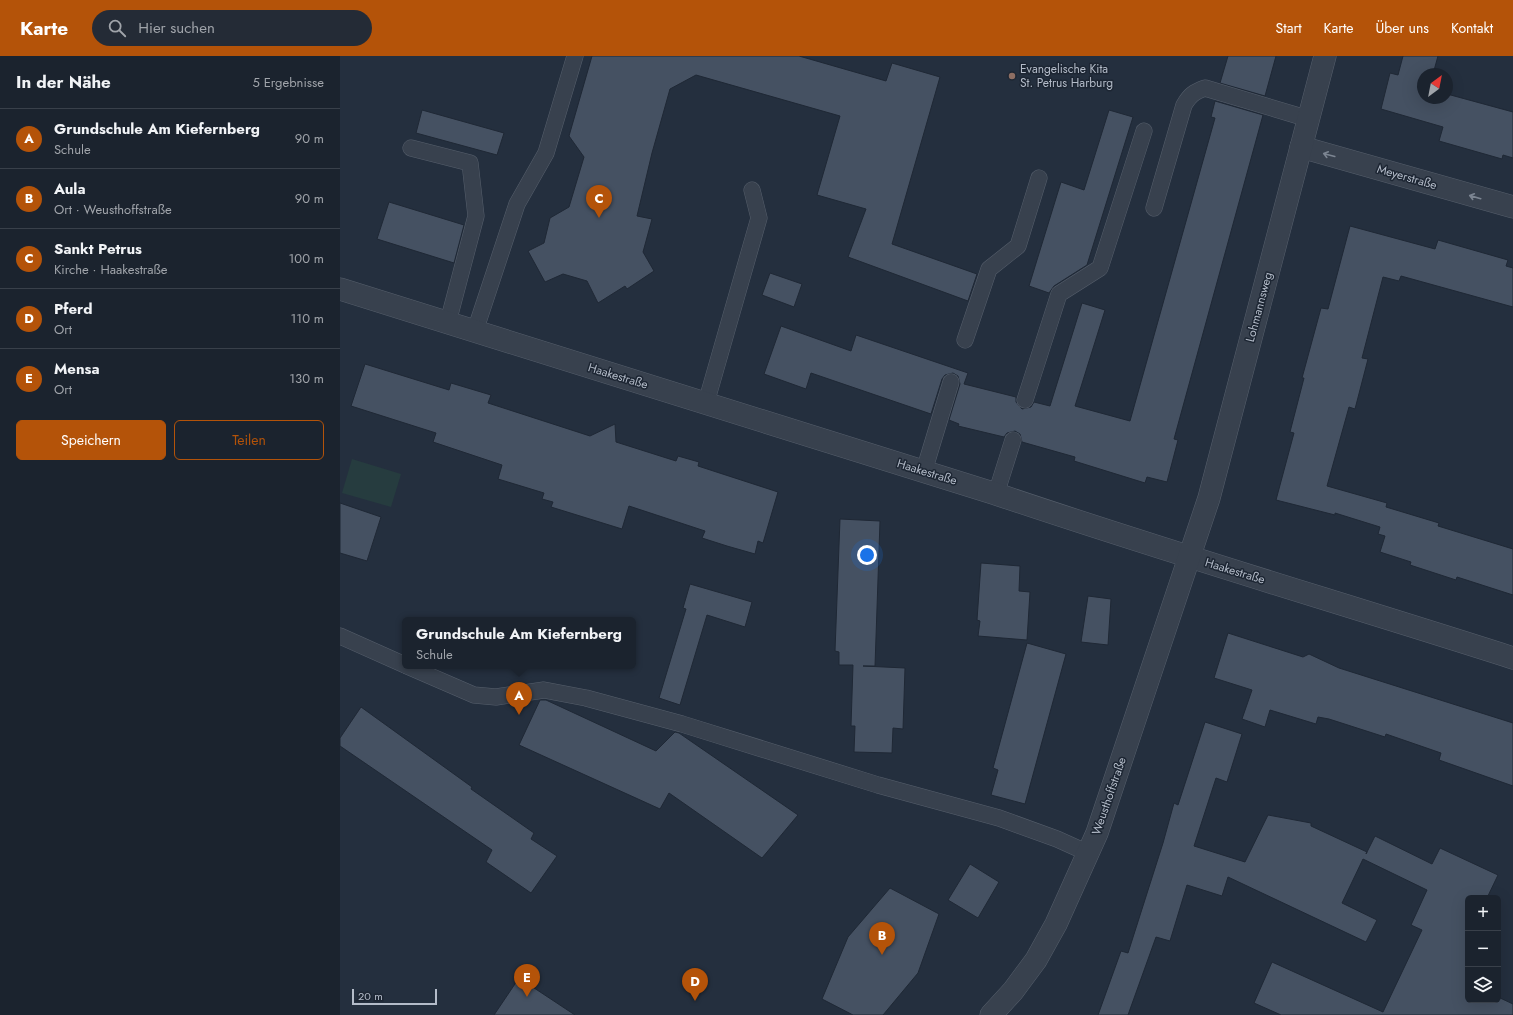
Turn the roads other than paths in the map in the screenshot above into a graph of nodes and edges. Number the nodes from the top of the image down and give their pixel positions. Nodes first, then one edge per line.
1 (575, 56) edge
2 (1325, 56) edge
3 (1309, 120) junction
4 (1144, 131) dead end
5 (1302, 147) junction
6 (411, 148) dead end
7 (1039, 178) dead end
8 (752, 190) dead end
9 (1154, 208) dead end
10 (1513, 208) edge
11 (340, 288) edge
12 (448, 322) junction
13 (475, 331) junction
14 (965, 340) dead end
15 (951, 382) dead end
16 (1025, 400) dead end
17 (706, 403) junction
18 (1013, 440) dead end
19 (924, 471) junction
20 (996, 494) junction
21 (1189, 557) junction
22 (340, 636) edge
23 (1513, 658) edge
24 (402, 664) edge
25 (413, 669) edge
26 (1088, 854) junction
27 (991, 1015) edge

1 - 13 lane
2 - 3 street, Lohmannsweg
3 - 5 street, Lohmannsweg
3 - 9 lane
4 - 16 lane
10 -> 5 street, Meyerstraße
5 - 21 street, Lohmannsweg
6 - 12 lane
7 - 14 lane
8 - 17 lane
11 - 12 street, Haakestraße
12 - 13 street, Haakestraße
13 - 17 street, Haakestraße
15 - 19 lane
17 - 19 street, Haakestraße
18 - 20 lane
19 - 20 street, Haakestraße
20 - 21 street, Haakestraße
21 - 23 street, Haakestraße
21 - 26 street, Weusthoffstraße
22 - 24 lane
25 - 26 lane
26 - 27 street, Weusthoffstraße

